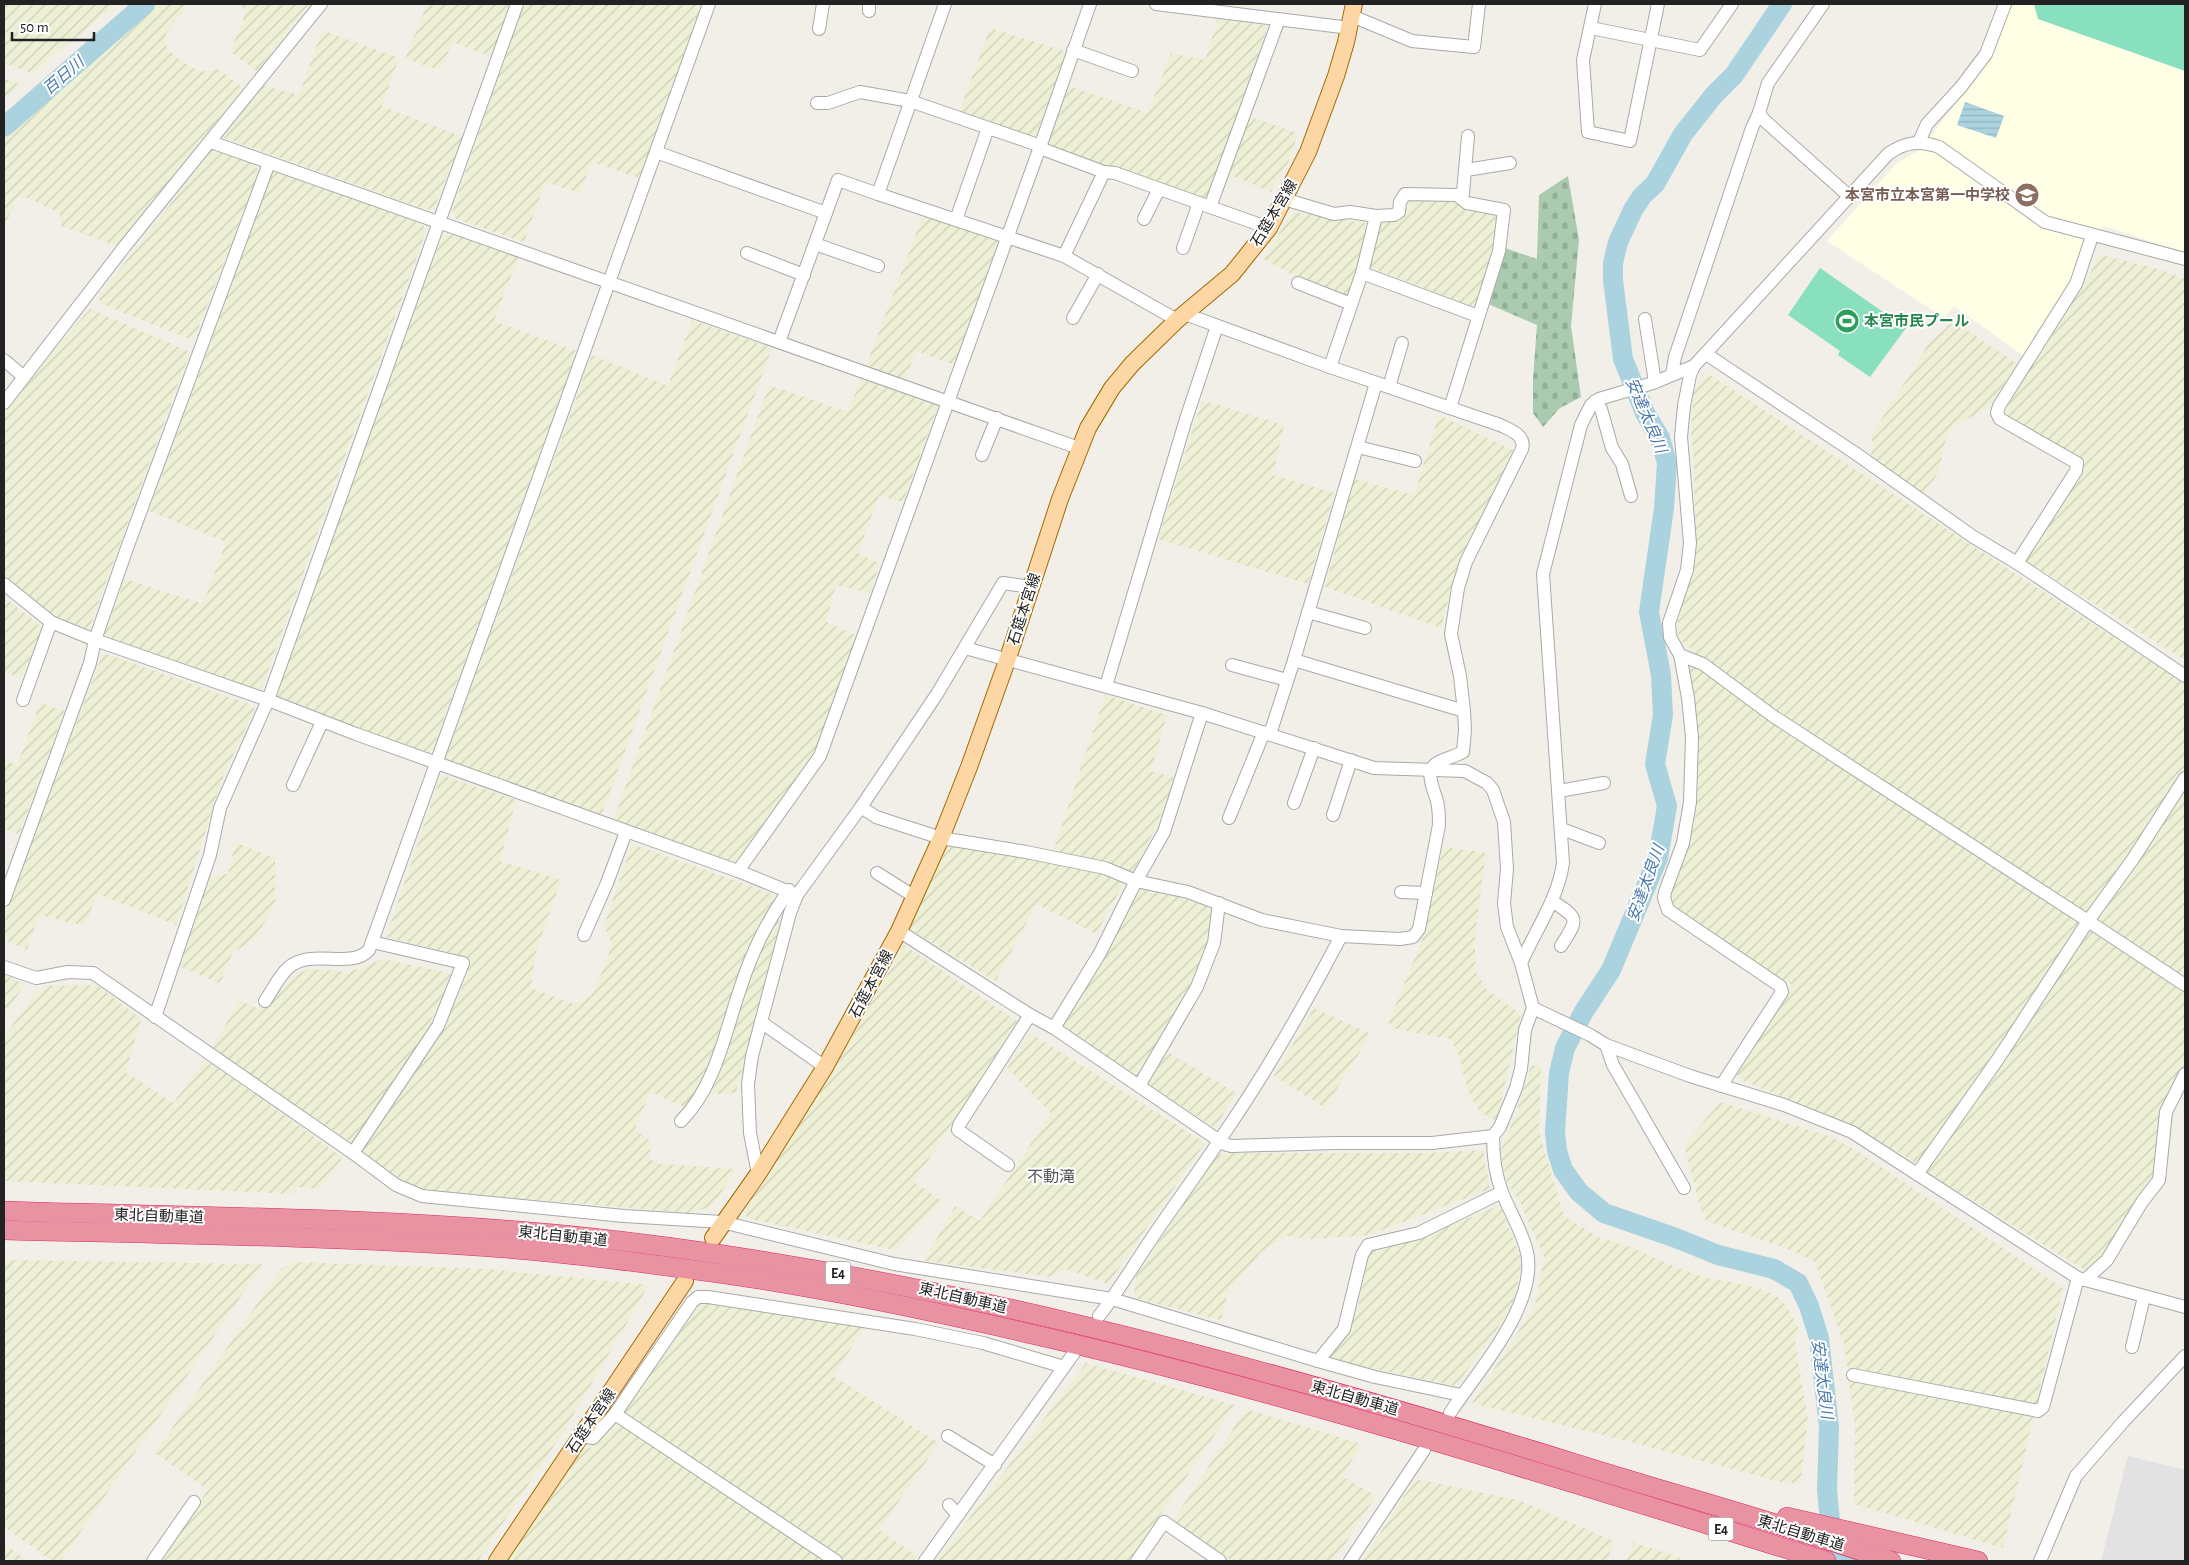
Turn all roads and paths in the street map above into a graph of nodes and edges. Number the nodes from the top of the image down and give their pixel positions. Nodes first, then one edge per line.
1 (321, 4) edge
2 (517, 4) edge
3 (709, 4) edge
4 (823, 4) edge
5 (945, 4) edge
6 (1090, 4) edge
7 (1156, 4) edge
8 (1479, 4) edge
9 (1595, 4) edge
10 (1658, 4) edge
11 (1732, 4) edge
12 (1823, 4) edge
13 (2005, 4) edge
14 (1352, 16) edge
15 (1278, 19) junction
16 (1591, 28) junction
17 (819, 29) dead end
18 (1650, 40) junction
19 (1074, 50) junction
20 (1132, 71) dead end
21 (910, 101) junction
22 (817, 103) dead end
23 (1759, 113) junction
24 (988, 128) junction
25 (1468, 136) dead end
26 (211, 142) junction
27 (1919, 142) junction
28 (1040, 147) junction
29 (656, 152) junction
30 (1510, 163) dead end
31 (269, 164) junction
32 (1466, 170) junction
33 (1104, 172) junction
34 (1159, 189) junction
35 (878, 194) junction
36 (1457, 195) junction
37 (1850, 197) junction
38 (1284, 199) junction
39 (1204, 205) junction
40 (826, 213) junction
41 (1376, 216) junction
42 (1144, 219) dead end
43 (956, 220) junction
44 (439, 223) junction
45 (1269, 228) junction
46 (2092, 236) junction
47 (1008, 237) junction
48 (815, 244) junction
49 (1183, 248) dead end
50 (747, 253) dead end
51 (1064, 256) junction
52 (2185, 259) edge
53 (878, 266) dead end
54 (1362, 273) junction
55 (1098, 274) junction
56 (804, 276) junction
57 (609, 281) junction
58 (1298, 283) dead end
59 (1351, 304) junction
60 (1478, 316) junction
61 (1181, 317) junction
62 (1073, 318) dead end
63 (1645, 319) dead end
64 (1217, 326) junction
65 (779, 342) junction
66 (1402, 343) dead end
67 (1706, 354) junction
68 (4, 360) edge
69 (1694, 366) junction
70 (1330, 368) junction
71 (1672, 374) junction
72 (24, 377) junction
73 (1654, 382) junction
74 (1376, 383) junction
75 (1390, 387) junction
76 (1597, 400) junction
77 (948, 401) junction
78 (4, 403) edge
79 (1450, 408) junction
80 (997, 418) junction
81 (1358, 447) junction
82 (1079, 448) junction
83 (982, 455) dead end
84 (1415, 461) dead end
85 (1630, 496) dead end
86 (2017, 562) junction
87 (4, 584) edge
88 (1031, 587) junction
89 (1308, 612) junction
90 (51, 622) junction
91 (1366, 628) dead end
92 (95, 640) junction
93 (965, 648) junction
94 (1680, 655) junction
95 (1008, 658) junction
96 (1294, 660) junction
97 (1232, 665) dead end
98 (2185, 676) edge
99 (1287, 680) junction
100 (1106, 686) junction
101 (23, 700) dead end
102 (268, 700) junction
103 (1464, 711) junction
104 (1202, 713) junction
105 (322, 722) junction
106 (1267, 733) junction
107 (1314, 748) junction
108 (1351, 760) junction
109 (436, 763) junction
110 (1432, 771) junction
111 (2185, 778) edge
112 (1604, 783) dead end
113 (293, 785) dead end
114 (1559, 791) junction
115 (1294, 803) dead end
116 (861, 808) junction
117 (1333, 815) dead end
118 (1229, 818) dead end
119 (1562, 829) junction
120 (626, 832) junction
121 (941, 838) junction
122 (1599, 843) dead end
123 (738, 871) junction
124 (877, 873) dead end
125 (1136, 881) junction
126 (793, 892) junction
127 (1401, 892) dead end
128 (1426, 892) junction
129 (914, 897) junction
130 (4, 900) edge
131 (1552, 901) junction
132 (1219, 903) junction
133 (2088, 921) junction
134 (899, 931) junction
135 (584, 935) dead end
136 (1341, 936) junction
137 (372, 942) junction
138 (1561, 946) dead end
139 (1521, 964) junction
140 (4, 967) edge
141 (2185, 985) edge
142 (265, 1000) dead end
143 (1533, 1008) junction
144 (1030, 1015) junction
145 (155, 1017) junction
146 (761, 1022) junction
147 (1054, 1028) junction
148 (1606, 1046) junction
149 (825, 1067) junction
150 (2185, 1074) edge
151 (1139, 1086) junction
152 (1721, 1086) junction
153 (681, 1121) dead end
154 (1493, 1136) junction
155 (1220, 1141) junction
156 (353, 1153) junction
157 (1008, 1165) dead end
158 (758, 1174) junction
159 (1917, 1174) junction
160 (1684, 1188) dead end
161 (1502, 1192) junction
162 (4, 1211) edge
163 (722, 1222) junction
164 (4, 1230) edge
165 (712, 1238) dead end
166 (2082, 1279) junction
167 (685, 1281) dead end
168 (2144, 1297) junction
169 (1112, 1299) junction
170 (2185, 1307) edge
171 (1099, 1316) dead end
172 (2132, 1347) dead end
173 (1074, 1353) dead end
174 (2185, 1356) edge
175 (1318, 1361) junction
176 (1064, 1367) junction
177 (1853, 1375) dead end
178 (1461, 1396) junction
179 (1450, 1413) dead end
180 (615, 1414) junction
181 (581, 1436) junction
182 (948, 1436) dead end
183 (1424, 1450) dead end
184 (995, 1465) junction
185 (1645, 1495) junction
186 (194, 1502) dead end
187 (949, 1505) dead end
188 (958, 1515) junction
189 (1869, 1545) junction
190 (1795, 1557) edge
191 (152, 1561) edge
192 (498, 1561) edge
193 (836, 1561) edge
194 (925, 1561) edge
195 (1137, 1561) edge
196 (1220, 1561) edge
197 (1350, 1561) edge
198 (1826, 1561) edge
199 (1891, 1561) edge
200 (1978, 1561) edge
201 (2040, 1561) edge

1 - 26 street
2 - 44 street
3 - 29 street
4 - 17 street
5 - 21 street
6 - 19 street
7 - 15 street
8 - 14 street
9 - 16 street
10 - 18 street
11 - 18 street
12 - 23 street
13 - 27 street
14 - 15 street
14 - 38 main road, 石筵本宮線
15 - 39 street
16 - 18 street
16 - 18 street
19 - 20 street
19 - 28 street
21 - 22 street
21 - 24 street
21 - 35 street
23 - 37 street
23 - 71 street
24 - 28 street
24 - 43 street
25 - 32 street
26 - 31 street
26 - 72 street
27 - 37 street
27 - 46 street
28 - 33 street
28 - 47 street
29 - 40 street
29 - 57 street
30 - 32 street
31 - 44 street
31 - 92 street
32 - 36 street
33 - 34 street
33 - 51 street
34 - 39 street
34 - 42 street
35 - 40 street
35 - 43 street
36 - 41 street
36 - 60 street
37 - 67 street
38 - 41 street
38 - 45 main road, 石筵本宮線
39 - 45 street
39 - 49 street
40 - 48 street
41 - 54 street
43 - 47 street
44 - 57 street
44 - 102 street
45 - 61 main road, 石筵本宮線
46 - 52 street
46 - 86 street
47 - 51 street
47 - 77 street
48 - 53 street
48 - 56 street
50 - 56 street
51 - 55 street
54 - 59 street
54 - 60 street
55 - 61 street
55 - 62 street
56 - 65 street
57 - 65 street
57 - 109 street
58 - 59 street
59 - 70 street
60 - 79 street
61 - 64 street
61 - 82 main road, 石筵本宮線
63 - 73 street
64 - 70 street
64 - 100 street
65 - 77 street
66 - 75 street
67 - 69 street
67 - 86 street
68 - 72 street
69 - 71 street
69 - 94 street
70 - 74 street
71 - 73 street
72 - 78 street
73 - 76 street
74 - 75 street
74 - 81 street
75 - 79 street
76 - 85 street
76 - 114 street
77 - 80 street
77 - 123 street
79 - 103 street
80 - 82 street
80 - 83 street
81 - 84 street
81 - 89 street
82 - 88 main road, 石筵本宮線
86 - 98 street
87 - 90 street
88 - 93 street
88 - 95 main road, 石筵本宮線
89 - 91 street
89 - 96 street
90 - 92 street
90 - 101 street
92 - 102 street
92 - 130 street
93 - 95 street
93 - 116 street
94 - 133 street
94 - 152 street
95 - 100 street
95 - 121 main road, 石筵本宮線
96 - 99 street
96 - 103 street
97 - 99 street
99 - 106 street
100 - 104 street
102 - 105 street
102 - 145 street
103 - 110 street
104 - 106 street
104 - 125 street
105 - 109 street
105 - 113 street
106 - 107 street
106 - 118 street
107 - 108 street
107 - 115 street
108 - 110 street
108 - 117 street
109 - 120 street
109 - 137 street
110 - 128 street
110 - 139 street
111 - 133 street
112 - 114 street
114 - 119 street
116 - 121 street
116 - 126 street
119 - 122 street
119 - 131 street
120 - 123 street
120 - 135 street
121 - 125 street
121 - 129 main road, 石筵本宮線
123 - 126 street
124 - 129 street
125 - 132 street
125 - 147 street
126 - 146 street
126 - 153 street
127 - 128 street
128 - 136 street
129 - 134 main road, 石筵本宮線
131 - 138 street
131 - 139 street
132 - 136 street
132 - 151 street
133 - 141 street
133 - 159 street
134 - 144 street
134 - 149 main road, 石筵本宮線
136 - 155 street
137 - 142 street
137 - 156 street
139 - 143 street
140 - 145 street
143 - 148 street
143 - 154 street
144 - 147 street
144 - 157 street
145 - 156 street
146 - 149 street
146 - 158 street
147 - 151 street
148 - 152 street
148 - 160 street
149 - 158 main road, 石筵本宮線
150 - 166 street
151 - 155 street
152 - 159 street
154 - 155 street
154 - 161 street
155 - 169 street
156 - 163 street
158 - 163 main road, 石筵本宮線
159 - 166 street
161 - 175 street
161 - 178 street
162 - 185 highway, 東北自動車道 / E4
163 - 165 main road, 石筵本宮線
163 - 169 street
164 - 185 highway, 東北自動車道 / E4
166 - 168 street
166 - 177 street
167 - 181 main road, 石筵本宮線
168 - 170 street
168 - 172 street
169 - 171 street
169 - 175 street
173 - 176 street
174 - 201 street
175 - 178 street
176 - 180 street
176 - 184 street
178 - 179 street
180 - 181 street
180 - 193 street
181 - 192 main road, 石筵本宮線
182 - 184 street
183 - 197 street
184 - 188 street
185 - 189 highway, 東北自動車道 / E4
185 - 190 highway, 東北自動車道
186 - 191 street
187 - 188 street
188 - 194 street
189 - 199 highway, 東北自動車道 / E4
189 - 200 highway
190 - 198 highway, 東北自動車道
195 - 196 street

